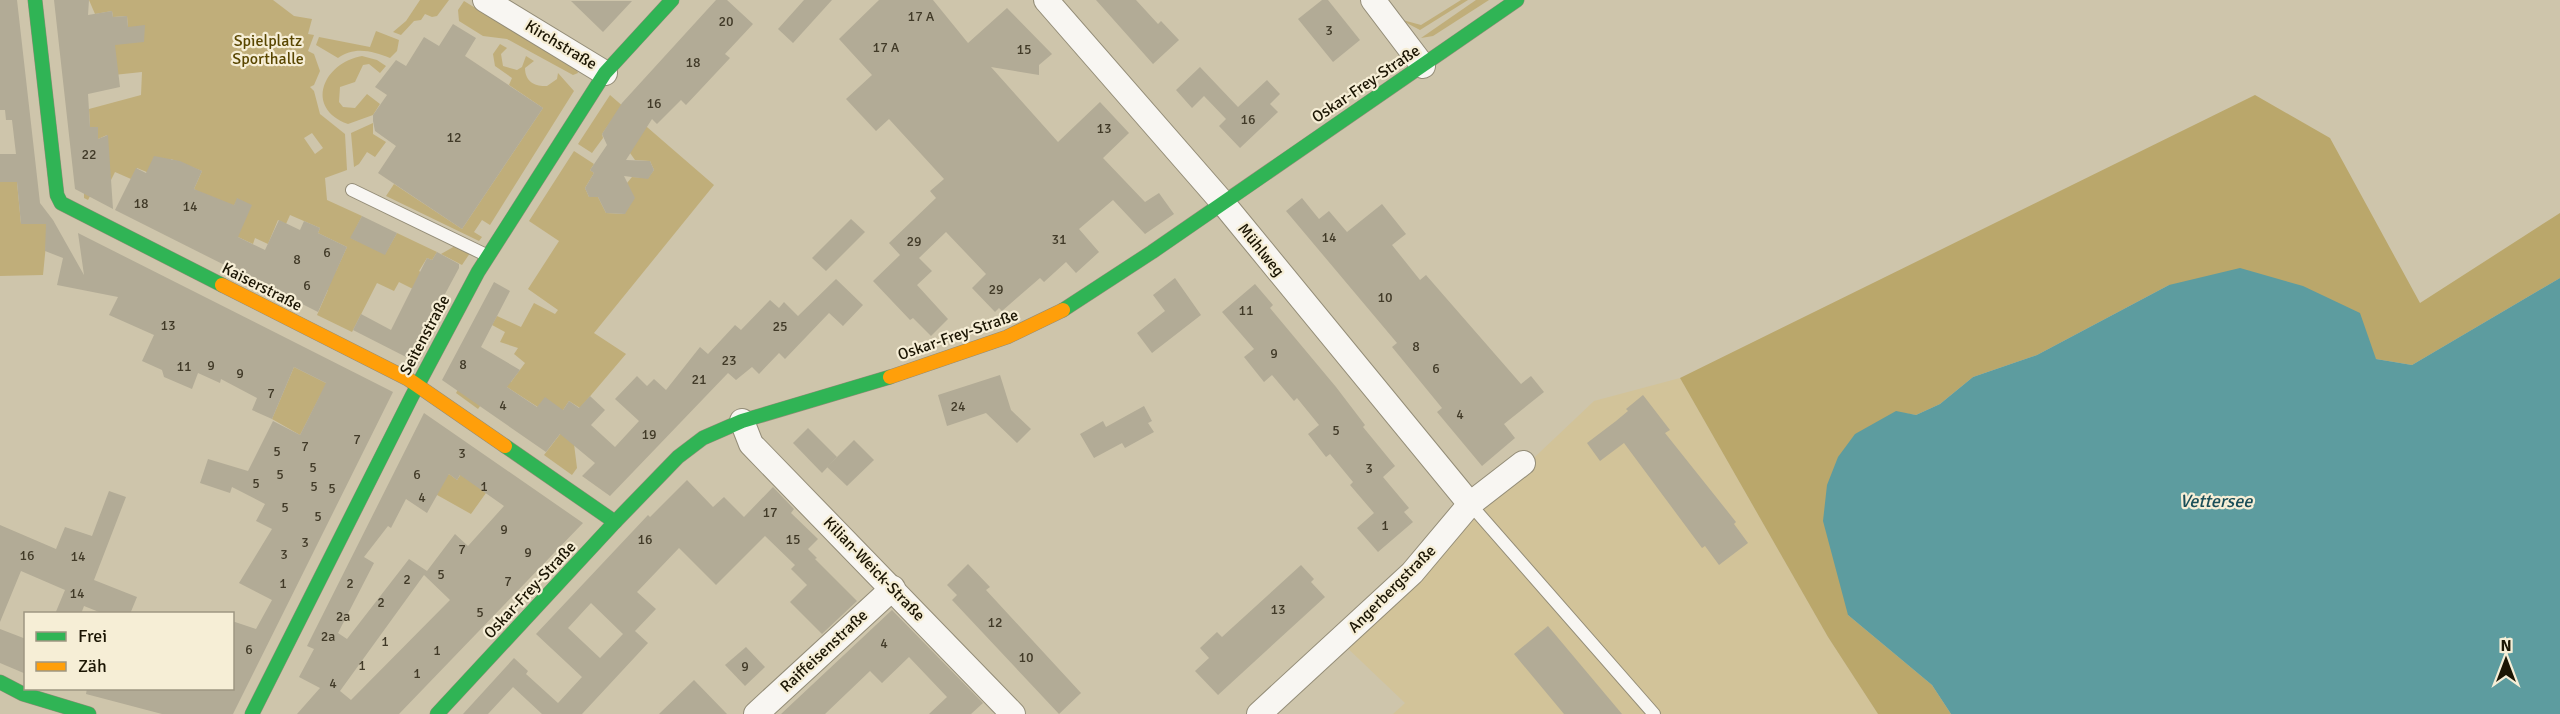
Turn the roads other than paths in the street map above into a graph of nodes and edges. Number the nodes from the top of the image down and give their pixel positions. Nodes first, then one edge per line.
1 (35, 0) edge
2 (485, 0) edge
3 (672, 0) edge
4 (1046, 0) edge
5 (1373, 0) edge
6 (1517, 0) edge
7 (1423, 66) junction
8 (605, 73) junction
9 (352, 190) dead end
10 (1223, 203) junction
11 (489, 257) junction
12 (417, 385) junction
13 (742, 421) junction
14 (1523, 463) dead end
15 (1470, 504) junction
16 (615, 522) junction
17 (893, 588) junction
18 (0, 682) edge
19 (89, 714) edge
20 (252, 714) edge
21 (437, 714) edge
22 (756, 714) edge
23 (1013, 714) edge
24 (1259, 714) edge
25 (1654, 714) edge

1 - 12 street, Kaiserstraße
2 - 8 street, Kirchstraße
3 - 8 street, Seitenstraße
4 - 10 street, Mühlweg
5 - 7 street
6 - 7 street, Oskar-Frey-Straße
7 - 10 street, Oskar-Frey-Straße
8 - 11 street, Seitenstraße
9 - 11 lane
10 - 13 street, Oskar-Frey-Straße
10 - 15 street, Mühlweg
11 - 12 street, Seitenstraße
12 - 16 street, Kaiserstraße
12 - 20 street, Seitenstraße
13 - 16 street, Oskar-Frey-Straße
13 - 17 street, Kilian-Weick-Straße
14 - 15 street, Angerbergstraße
15 - 24 street, Angerbergstraße
15 - 25 lane
16 - 21 street, Oskar-Frey-Straße
17 - 22 street, Raiffeisenstraße
17 - 23 street, Kilian-Weick-Straße
18 - 19 street

